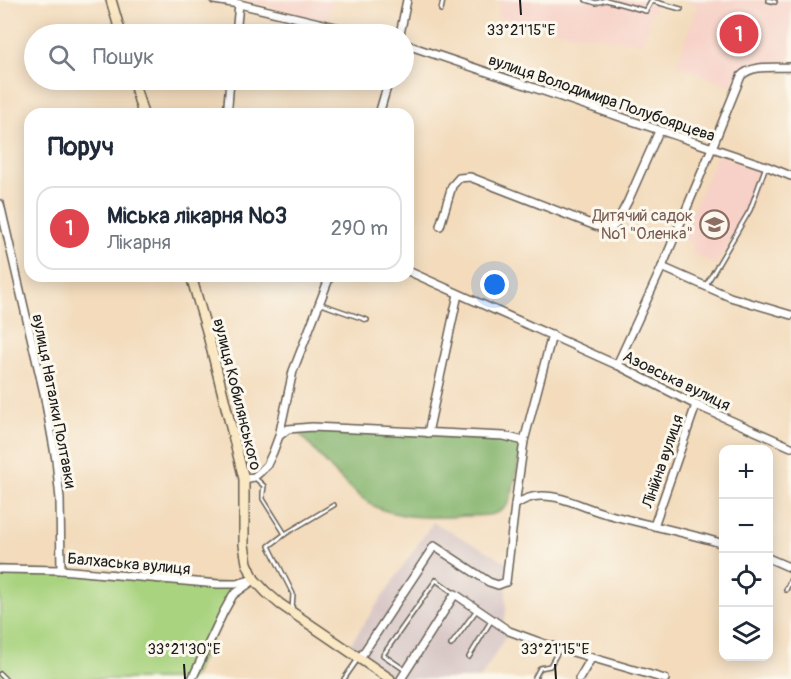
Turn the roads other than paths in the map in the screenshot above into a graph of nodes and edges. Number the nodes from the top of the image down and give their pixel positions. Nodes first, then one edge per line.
1 (111, 0) edge
2 (214, 0) edge
3 (407, 0) edge
4 (443, 0) edge
5 (586, 0) edge
6 (768, 0) edge
7 (652, 1) edge
8 (775, 2) dead end
9 (239, 4) junction
10 (681, 9) dead end
11 (441, 10) dead end
12 (118, 24) edge
13 (237, 24) edge
14 (323, 24) edge
15 (402, 24) edge
16 (414, 47) edge
17 (791, 67) edge
18 (136, 90) edge
19 (229, 90) edge
20 (386, 90) edge
21 (228, 105) dead end
22 (141, 108) edge
23 (381, 108) edge
24 (659, 130) junction
25 (712, 148) junction
26 (766, 166) junction
27 (791, 176) edge
28 (0, 204) edge
29 (440, 226) dead end
30 (662, 267) junction
31 (414, 274) edge
32 (193, 282) edge
33 (328, 282) edge
34 (705, 286) junction
35 (458, 294) junction
36 (319, 303) junction
37 (791, 315) edge
38 (367, 320) dead end
39 (552, 335) junction
40 (617, 365) junction
41 (696, 405) junction
42 (428, 433) junction
43 (279, 436) junction
44 (524, 441) junction
45 (791, 447) edge
46 (249, 478) junction
47 (515, 505) junction
48 (334, 506) dead end
49 (654, 526) junction
50 (285, 534) junction
51 (719, 543) edge
52 (773, 560) edge
53 (791, 568) edge
54 (0, 569) edge
55 (61, 570) junction
56 (254, 579) junction
57 (791, 579) edge
58 (786, 590) dead end
59 (455, 594) junction
60 (477, 609) junction
61 (292, 612) junction
62 (492, 620) junction
63 (451, 645) dead end
64 (560, 648) junction
65 (469, 657) dead end
66 (592, 657) junction
67 (360, 658) junction
68 (406, 671) junction
69 (0, 674) edge
70 (646, 676) edge
71 (5, 679) edge
72 (192, 679) edge
73 (344, 679) edge
74 (390, 679) edge
75 (401, 679) edge
76 (534, 679) edge
77 (579, 679) edge
78 (665, 679) edge

1 - 12 main road
2 - 9 street
3 - 15 street
4 - 11 lane
5 - 7 lane
6 - 8 lane
7 - 10 lane
9 - 13 street
9 - 14 street
16 - 24 street, вулиця Володимира Полубоярцева
17 - 25 street
18 - 22 main road
19 - 21 street
20 - 23 street
24 - 25 street, вулиця Володимира Полубоярцева
24 - 29 street
25 - 26 street, вулиця Володимира Полубоярцева
25 - 30 street
26 - 27 street, вулиця Володимира Полубоярцева
26 - 34 lane
28 - 55 street, вулиця Наталки Полтавки
30 - 34 street
30 - 40 street
31 - 35 street, Азовська вулиця
32 - 46 main road, вулиця Кобилянського
33 - 36 street
34 - 37 street
35 - 39 street, Азовська вулиця
35 - 42 street
36 - 38 lane
36 - 43 street
39 - 40 street, Азовська вулиця
39 - 44 street
40 - 41 street, Азовська вулиця
41 - 45 street, Азовська вулиця
41 - 49 street, Лінійна вулиця
42 - 43 street
42 - 44 street
43 - 46 street
44 - 47 street
46 - 50 lane
46 - 56 main road, вулиця Кобилянського
47 - 49 street, Лінійна вулиця
47 - 67 street
48 - 50 lane
49 - 51 street, Лінійна вулиця
50 - 61 lane
52 - 53 street
54 - 55 street, Балхаська вулиця
55 - 56 street, Балхаська вулиця
56 - 61 main road
56 - 72 street
57 - 58 lane
59 - 60 street
59 - 68 street
59 - 68 lane
60 - 62 street
60 - 63 lane
61 - 67 main road
62 - 64 street
62 - 65 lane
64 - 66 street
64 - 76 lane
66 - 70 street
66 - 77 street
67 - 73 lane
67 - 74 main road
68 - 75 street
69 - 71 lane
70 - 78 street

